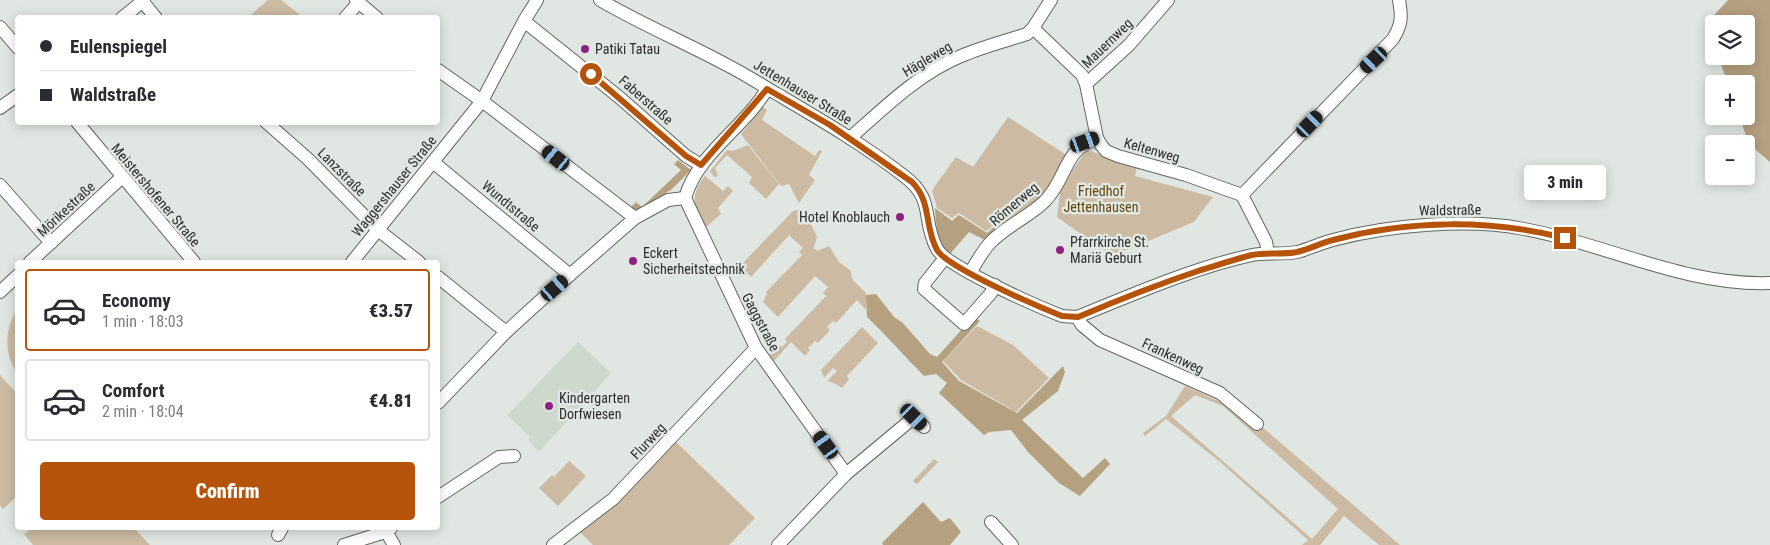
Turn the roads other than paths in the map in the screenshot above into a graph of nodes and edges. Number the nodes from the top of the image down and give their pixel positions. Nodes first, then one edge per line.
1 (537, 0) edge
2 (600, 0) edge
3 (1050, 0) edge
4 (1168, 0) edge
5 (1399, 0) edge
6 (144, 1) edge
7 (357, 1) edge
8 (126, 15) edge
9 (154, 15) edge
10 (347, 15) edge
11 (373, 15) edge
12 (524, 21) junction
13 (0, 27) edge
14 (1032, 28) junction
15 (15, 44) edge
16 (440, 71) edge
17 (1086, 84) junction
18 (767, 89) junction
19 (15, 97) edge
20 (482, 101) junction
21 (0, 108) edge
22 (78, 125) edge
23 (269, 125) edge
24 (850, 138) junction
25 (1097, 138) junction
26 (433, 162) junction
27 (701, 165) junction
28 (121, 178) junction
29 (0, 185) edge
30 (1242, 195) junction
31 (685, 198) junction
32 (635, 218) junction
33 (378, 230) junction
34 (51, 243) junction
35 (1268, 253) junction
36 (944, 258) junction
37 (32, 260) edge
38 (192, 260) edge
39 (354, 260) edge
40 (416, 260) edge
41 (970, 273) junction
42 (570, 275) junction
43 (15, 278) edge
44 (440, 279) edge
45 (1770, 283) edge
46 (994, 285) junction
47 (0, 292) edge
48 (1078, 317) junction
49 (506, 332) junction
50 (756, 348) junction
51 (440, 401) edge
52 (1257, 424) dead end
53 (924, 426) dead end
54 (514, 456) dead end
55 (846, 474) junction
56 (440, 496) edge
57 (991, 522) dead end
58 (385, 530) edge
59 (387, 530) edge
60 (344, 545) edge
61 (394, 545) edge
62 (553, 545) edge
63 (778, 545) edge
64 (1012, 545) edge

1 - 12 street, Waggershauser Straße
2 - 18 street, Jettenhauser Straße
3 - 14 street
4 - 17 street, Mauernweg
5 - 30 street
6 - 8 street
6 - 9 street
7 - 10 street
7 - 11 street
12 - 20 street, Waggershauser Straße
12 - 27 street, Faberstraße
13 - 15 street
14 - 17 street
14 - 24 street, Hägleweg
16 - 20 street
17 - 25 street
18 - 24 street, Jettenhauser Straße
18 - 27 street
19 - 21 street
20 - 26 street, Waggershauser Straße
20 - 32 street
22 - 28 street, Meistershofener Straße
23 - 33 street, Lanzstraße
24 - 36 street, Jettenhauser Straße
25 - 30 street, Keltenweg
25 - 41 street, Römerweg
26 - 33 street, Waggershauser Straße
26 - 42 street, Wundtstraße
27 - 31 street
28 - 34 street, Mörikestraße
28 - 38 street, Meistershofener Straße
29 - 34 street
30 - 35 street
31 - 32 street
31 - 50 street, Gaggstraße
32 - 42 street
33 - 39 street, Waggershauser Straße
33 - 40 street, Lanzstraße
34 - 37 street, Mörikestraße
35 - 45 street, Waldstraße
35 - 48 street, Waldstraße
36 - 41 street
36 - 46 street
41 - 46 street
42 - 49 street
43 - 47 street
44 - 49 street
46 - 48 street
48 - 52 street, Frankenweg
49 - 51 street
50 - 55 street, Gaggstraße
50 - 62 street, Flurweg
53 - 55 street
54 - 56 street
55 - 63 street
57 - 64 street
58 - 60 street
59 - 61 street

